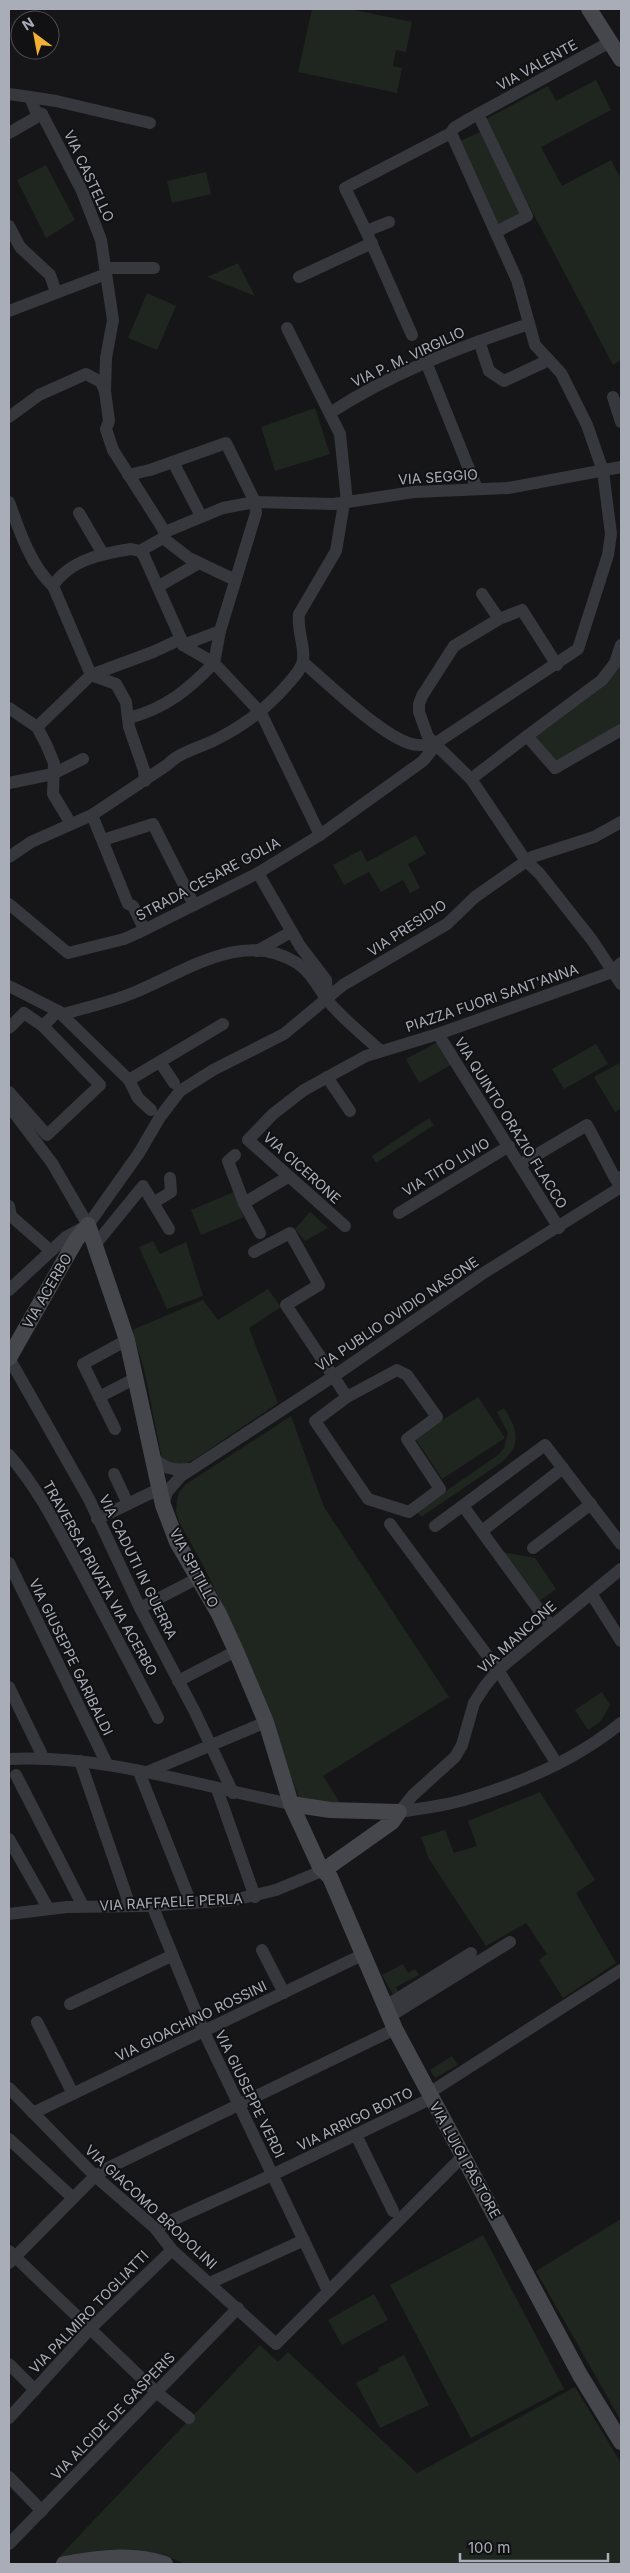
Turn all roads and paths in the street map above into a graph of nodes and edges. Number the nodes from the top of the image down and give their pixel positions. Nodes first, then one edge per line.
1 (590, 9) edge
2 (610, 42) junction
3 (621, 59) edge
4 (9, 94) edge
5 (30, 97) junction
6 (42, 114) junction
7 (478, 114) junction
8 (150, 123) dead end
9 (9, 133) edge
10 (451, 133) junction
11 (389, 222) dead end
12 (9, 226) edge
13 (366, 230) junction
14 (496, 232) junction
15 (372, 243) junction
16 (154, 268) dead end
17 (106, 271) junction
18 (299, 277) dead end
19 (56, 292) junction
20 (9, 311) edge
21 (529, 324) junction
22 (287, 328) dead end
23 (412, 335) dead end
24 (478, 341) junction
25 (549, 360) junction
26 (426, 362) junction
27 (105, 391) junction
28 (613, 397) dead end
29 (327, 407) junction
30 (9, 417) edge
31 (621, 422) edge
32 (173, 462) junction
33 (621, 467) edge
34 (603, 471) junction
35 (128, 475) junction
36 (477, 489) junction
37 (9, 502) edge
38 (255, 502) junction
39 (346, 502) junction
40 (79, 513) dead end
41 (201, 516) junction
42 (164, 535) junction
43 (140, 551) junction
44 (103, 554) junction
45 (199, 563) junction
46 (235, 580) junction
47 (53, 586) junction
48 (159, 586) junction
49 (482, 594) dead end
50 (500, 619) junction
51 (220, 631) junction
52 (182, 642) junction
53 (621, 644) edge
54 (303, 662) junction
55 (214, 663) junction
56 (557, 665) junction
57 (91, 675) junction
58 (9, 708) edge
59 (261, 712) junction
60 (129, 718) junction
61 (37, 727) junction
62 (621, 730) edge
63 (527, 736) junction
64 (435, 745) junction
65 (83, 759) dead end
66 (53, 774) junction
67 (471, 779) junction
68 (145, 781) junction
69 (9, 783) edge
70 (92, 815) junction
71 (621, 822) edge
72 (71, 824) junction
73 (320, 835) junction
74 (103, 840) junction
75 (9, 857) edge
76 (526, 861) junction
77 (258, 873) junction
78 (9, 904) edge
79 (194, 905) junction
80 (144, 929) junction
81 (292, 932) junction
82 (257, 951) junction
83 (618, 969) edge
84 (621, 984) edge
85 (9, 986) edge
86 (328, 1000) junction
87 (58, 1011) junction
88 (223, 1024) dead end
89 (43, 1026) junction
90 (9, 1028) edge
91 (438, 1034) junction
92 (380, 1050) junction
93 (160, 1062) junction
94 (327, 1077) junction
95 (129, 1080) junction
96 (174, 1083) dead end
97 (9, 1092) edge
98 (9, 1106) edge
99 (151, 1110) dead end
100 (350, 1111) dead end
101 (509, 1146) junction
102 (235, 1155) dead end
103 (521, 1164) junction
104 (288, 1177) junction
105 (621, 1177) edge
106 (170, 1178) dead end
107 (621, 1187) edge
108 (174, 1197) dead end
109 (244, 1203) junction
110 (155, 1205) junction
111 (9, 1206) edge
112 (399, 1213) dead end
113 (88, 1225) junction
114 (345, 1226) dead end
115 (559, 1228) junction
116 (170, 1229) dead end
117 (260, 1233) dead end
118 (94, 1246) junction
119 (51, 1250) junction
120 (254, 1252) dead end
121 (9, 1290) edge
122 (127, 1340) junction
123 (9, 1358) edge
124 (334, 1376) junction
125 (136, 1378) junction
126 (347, 1397) junction
127 (99, 1398) junction
128 (115, 1429) dead end
129 (9, 1455) edge
130 (151, 1456) junction
131 (563, 1468) junction
132 (191, 1469) junction
133 (114, 1474) dead end
134 (159, 1489) junction
135 (128, 1504) junction
136 (591, 1504) junction
137 (163, 1505) junction
138 (466, 1510) dead end
139 (97, 1520) junction
140 (390, 1524) dead end
141 (435, 1526) dead end
142 (482, 1531) junction
143 (621, 1544) edge
144 (533, 1548) dead end
145 (9, 1563) edge
146 (621, 1569) edge
147 (198, 1578) junction
148 (592, 1595) junction
149 (140, 1608) junction
150 (550, 1625) junction
151 (621, 1641) edge
152 (236, 1651) junction
153 (498, 1670) junction
154 (178, 1681) junction
155 (9, 1687) edge
156 (158, 1718) dead end
157 (266, 1722) junction
158 (621, 1723) edge
159 (211, 1745) junction
160 (9, 1759) edge
161 (44, 1759) junction
162 (80, 1761) junction
163 (107, 1764) junction
164 (557, 1764) junction
165 (142, 1773) junction
166 (16, 1775) dead end
167 (217, 1790) junction
168 (233, 1793) junction
169 (290, 1804) junction
170 (399, 1812) junction
171 (9, 1838) edge
172 (324, 1870) junction
173 (255, 1897) junction
174 (191, 1903) junction
175 (152, 1905) junction
176 (83, 1906) junction
177 (130, 1906) junction
178 (48, 1908) junction
179 (9, 1914) edge
180 (510, 1942) dead end
181 (262, 1950) dead end
182 (471, 1953) dead end
183 (362, 1954) junction
184 (171, 1956) junction
185 (621, 1970) edge
186 (284, 1993) junction
187 (70, 2004) dead end
188 (389, 2018) junction
189 (38, 2022) dead end
190 (204, 2032) junction
191 (9, 2088) edge
192 (73, 2094) junction
193 (430, 2096) junction
194 (238, 2105) junction
195 (33, 2114) junction
196 (356, 2135) junction
197 (9, 2139) edge
198 (464, 2155) junction
199 (272, 2175) junction
200 (95, 2176) junction
201 (73, 2198) junction
202 (392, 2210) dead end
203 (155, 2228) junction
204 (304, 2240) junction
205 (172, 2250) junction
206 (11, 2256) edge
207 (210, 2284) junction
208 (328, 2291) junction
209 (238, 2308) junction
210 (90, 2329) junction
211 (9, 2364) edge
212 (35, 2390) junction
213 (156, 2392) junction
214 (9, 2418) edge
215 (189, 2418) dead end
216 (621, 2442) edge
217 (9, 2477) edge
218 (42, 2512) junction
219 (9, 2544) edge
220 (67, 2564) edge
221 (166, 2564) edge

1 - 2 street
2 - 3 street
2 - 7 street, VIA VALENTE
4 - 5 street
5 - 6 street, VIA CASTELLO
5 - 8 street
6 - 9 street
6 - 17 street, VIA CASTELLO
7 - 10 street, VIA VALENTE
7 - 14 street
10 - 13 street, VIA VALENTE
10 - 14 street, STRADA CESARE GOLIA
11 - 13 street
12 - 19 street
13 - 15 street
14 - 21 street, STRADA CESARE GOLIA
15 - 18 street
15 - 23 street
16 - 17 street
17 - 19 street
17 - 27 street, VIA CASTELLO
19 - 20 street
21 - 24 street, VIA P. M. VIRGILIO
21 - 25 street, STRADA CESARE GOLIA
22 - 29 street
24 - 25 street
24 - 26 street, VIA P. M. VIRGILIO
25 - 34 street, STRADA CESARE GOLIA
26 - 29 street, VIA P. M. VIRGILIO
26 - 36 street
27 - 30 street
27 - 35 street, VIA CASTELLO
28 - 31 street
29 - 39 street
32 - 35 street
32 - 38 street
32 - 41 street
33 - 34 street, VIA SEGGIO
34 - 36 street, VIA SEGGIO
34 - 56 street, STRADA CESARE GOLIA
35 - 42 street, VIA CASTELLO
36 - 39 street, VIA SEGGIO
37 - 47 street
38 - 39 street, VIA SEGGIO
38 - 41 street, VIA SEGGIO
38 - 46 street
39 - 54 street
40 - 44 street
41 - 42 street, VIA SEGGIO
42 - 43 street, VIA SEGGIO
42 - 45 street, VIA CASTELLO
43 - 44 street
43 - 48 street
44 - 47 street
45 - 46 street, VIA CASTELLO
45 - 48 street
46 - 51 street
47 - 57 street
48 - 52 street
49 - 50 street
50 - 56 street
50 - 64 street
51 - 52 street
51 - 55 street
52 - 55 street
52 - 57 street
53 - 63 street
54 - 59 street
54 - 64 street
55 - 59 street
55 - 60 street
56 - 64 street, STRADA CESARE GOLIA
57 - 60 street
57 - 61 street
58 - 61 street
59 - 68 street
59 - 73 street
60 - 68 street
61 - 66 street
62 - 63 street
63 - 67 street
64 - 67 street
64 - 73 street, STRADA CESARE GOLIA
65 - 66 street
66 - 69 street
66 - 72 street
67 - 76 street
68 - 70 street
70 - 72 street
70 - 74 street
71 - 76 street, VIA PRESIDIO
72 - 75 street
73 - 77 street, STRADA CESARE GOLIA
74 - 79 street
74 - 80 street
76 - 83 street
76 - 86 street, VIA PRESIDIO
77 - 79 street, STRADA CESARE GOLIA
77 - 81 street
78 - 80 street, STRADA CESARE GOLIA
79 - 80 street, STRADA CESARE GOLIA
81 - 82 street
81 - 86 street
82 - 86 street
82 - 87 street
83 - 84 street
83 - 91 street, PIAZZA FUORI SANT'ANNA
85 - 87 street
86 - 92 street
86 - 113 street, VIA PRESIDIO
87 - 89 street
87 - 95 street
88 - 93 street
89 - 90 street
89 - 97 street
91 - 92 street, PIAZZA FUORI SANT'ANNA
91 - 101 street, VIA QUINTO ORAZIO FLACCO
92 - 94 street, VIA CICERONE
93 - 95 street
93 - 96 street
94 - 100 street
94 - 104 street, VIA CICERONE
95 - 99 street
98 - 113 street
101 - 103 street, VIA QUINTO ORAZIO FLACCO
101 - 112 street, VIA TITO LIVIO
102 - 109 street
103 - 105 street
103 - 115 street, VIA QUINTO ORAZIO FLACCO
104 - 109 street
104 - 114 street, VIA CICERONE
106 - 110 street
107 - 115 street, VIA PUBLIO OVIDIO NASONE
108 - 110 street
109 - 117 street
110 - 116 street
110 - 118 street
111 - 119 street
113 - 118 street, VIA SPITILLO
113 - 119 street
113 - 123 street, VIA ACERBO
115 - 124 street, VIA PUBLIO OVIDIO NASONE
118 - 122 street, VIA SPITILLO
119 - 121 street
120 - 124 street
122 - 125 street, VIA SPITILLO
122 - 127 street
123 - 139 street, VIA CADUTI IN GUERRA
124 - 126 street
124 - 132 street, VIA PUBLIO OVIDIO NASONE
125 - 127 street
125 - 130 street, VIA SPITILLO
126 - 126 street
127 - 128 street
129 - 156 street, TRAVERSA PRIVATA VIA ACERBO
130 - 132 street
130 - 134 street, VIA SPITILLO
131 - 136 street
131 - 141 street
131 - 142 street
132 - 137 street, VIA PUBLIO OVIDIO NASONE
133 - 135 street
134 - 135 street
134 - 137 street, VIA SPITILLO
135 - 139 street
136 - 143 street
136 - 144 street
137 - 147 street, VIA SPITILLO
138 - 142 street
139 - 149 street, VIA CADUTI IN GUERRA
140 - 153 street
142 - 150 street
145 - 163 street, VIA GIUSEPPE GARIBALDI
146 - 148 street, VIA MANCONE
147 - 149 street
147 - 152 street, VIA SPITILLO
148 - 150 street, VIA MANCONE
148 - 151 street
149 - 154 street, VIA CADUTI IN GUERRA
150 - 153 street, VIA MANCONE
152 - 154 street
152 - 157 street, VIA SPITILLO
153 - 164 street
153 - 170 street, VIA MANCONE
154 - 159 street, VIA CADUTI IN GUERRA
155 - 161 street
157 - 159 street
157 - 169 street, VIA SPITILLO
158 - 164 street
159 - 165 street
159 - 168 street, VIA CADUTI IN GUERRA
160 - 161 street
161 - 162 street
162 - 163 street
162 - 177 street
163 - 165 street
164 - 170 street
165 - 167 street
165 - 174 street
166 - 176 street
167 - 168 street
167 - 173 street
168 - 169 street
169 - 170 street
169 - 172 street, VIA SPITILLO
170 - 172 street, VIA RAFFAELE PERLA
171 - 178 street
172 - 173 street, VIA RAFFAELE PERLA
172 - 183 street, VIA LUIGI PASTORE
173 - 174 street, VIA RAFFAELE PERLA
174 - 175 street, VIA RAFFAELE PERLA
175 - 177 street, VIA RAFFAELE PERLA
175 - 184 street, VIA GIUSEPPE VERDI
176 - 177 street, VIA RAFFAELE PERLA
176 - 178 street, VIA RAFFAELE PERLA
178 - 179 street, VIA RAFFAELE PERLA
180 - 188 street
181 - 186 street
182 - 188 street
183 - 186 street, VIA GIOACHINO ROSSINI
183 - 188 street, VIA LUIGI PASTORE
184 - 187 street
184 - 190 street, VIA GIUSEPPE VERDI
185 - 193 street, VIA ARRIGO BOITO
186 - 190 street, VIA GIOACHINO ROSSINI
188 - 193 street, VIA LUIGI PASTORE
188 - 194 street
189 - 192 street
190 - 192 street, VIA GIOACHINO ROSSINI
190 - 194 street, VIA GIUSEPPE VERDI
191 - 195 street, VIA GIACOMO BRODOLINI
192 - 195 street, VIA GIOACHINO ROSSINI
193 - 196 street, VIA ARRIGO BOITO
193 - 198 street, VIA LUIGI PASTORE
194 - 199 street, VIA GIUSEPPE VERDI
194 - 200 street
195 - 200 street, VIA GIACOMO BRODOLINI
196 - 199 street, VIA ARRIGO BOITO
196 - 202 street
197 - 201 street
198 - 208 street
198 - 216 street, VIA LUIGI PASTORE
199 - 203 street, VIA ARRIGO BOITO
199 - 204 street, VIA GIUSEPPE VERDI
200 - 201 street
200 - 203 street, VIA GIACOMO BRODOLINI
201 - 206 street
203 - 205 street, VIA GIACOMO BRODOLINI
204 - 207 street
204 - 208 street, VIA GIUSEPPE VERDI
205 - 207 street, VIA GIACOMO BRODOLINI
205 - 210 street, VIA PALMIRO TOGLIATTI
206 - 210 street
207 - 209 street, VIA GIACOMO BRODOLINI
208 - 209 street, VIA GIACOMO BRODOLINI
209 - 213 street, VIA ALCIDE DE GASPERIS
210 - 212 street, VIA PALMIRO TOGLIATTI
210 - 213 street
211 - 212 street
212 - 214 street, VIA PALMIRO TOGLIATTI
213 - 215 street
213 - 218 street, VIA ALCIDE DE GASPERIS
217 - 218 street
218 - 219 street, VIA ALCIDE DE GASPERIS
220 - 221 street

